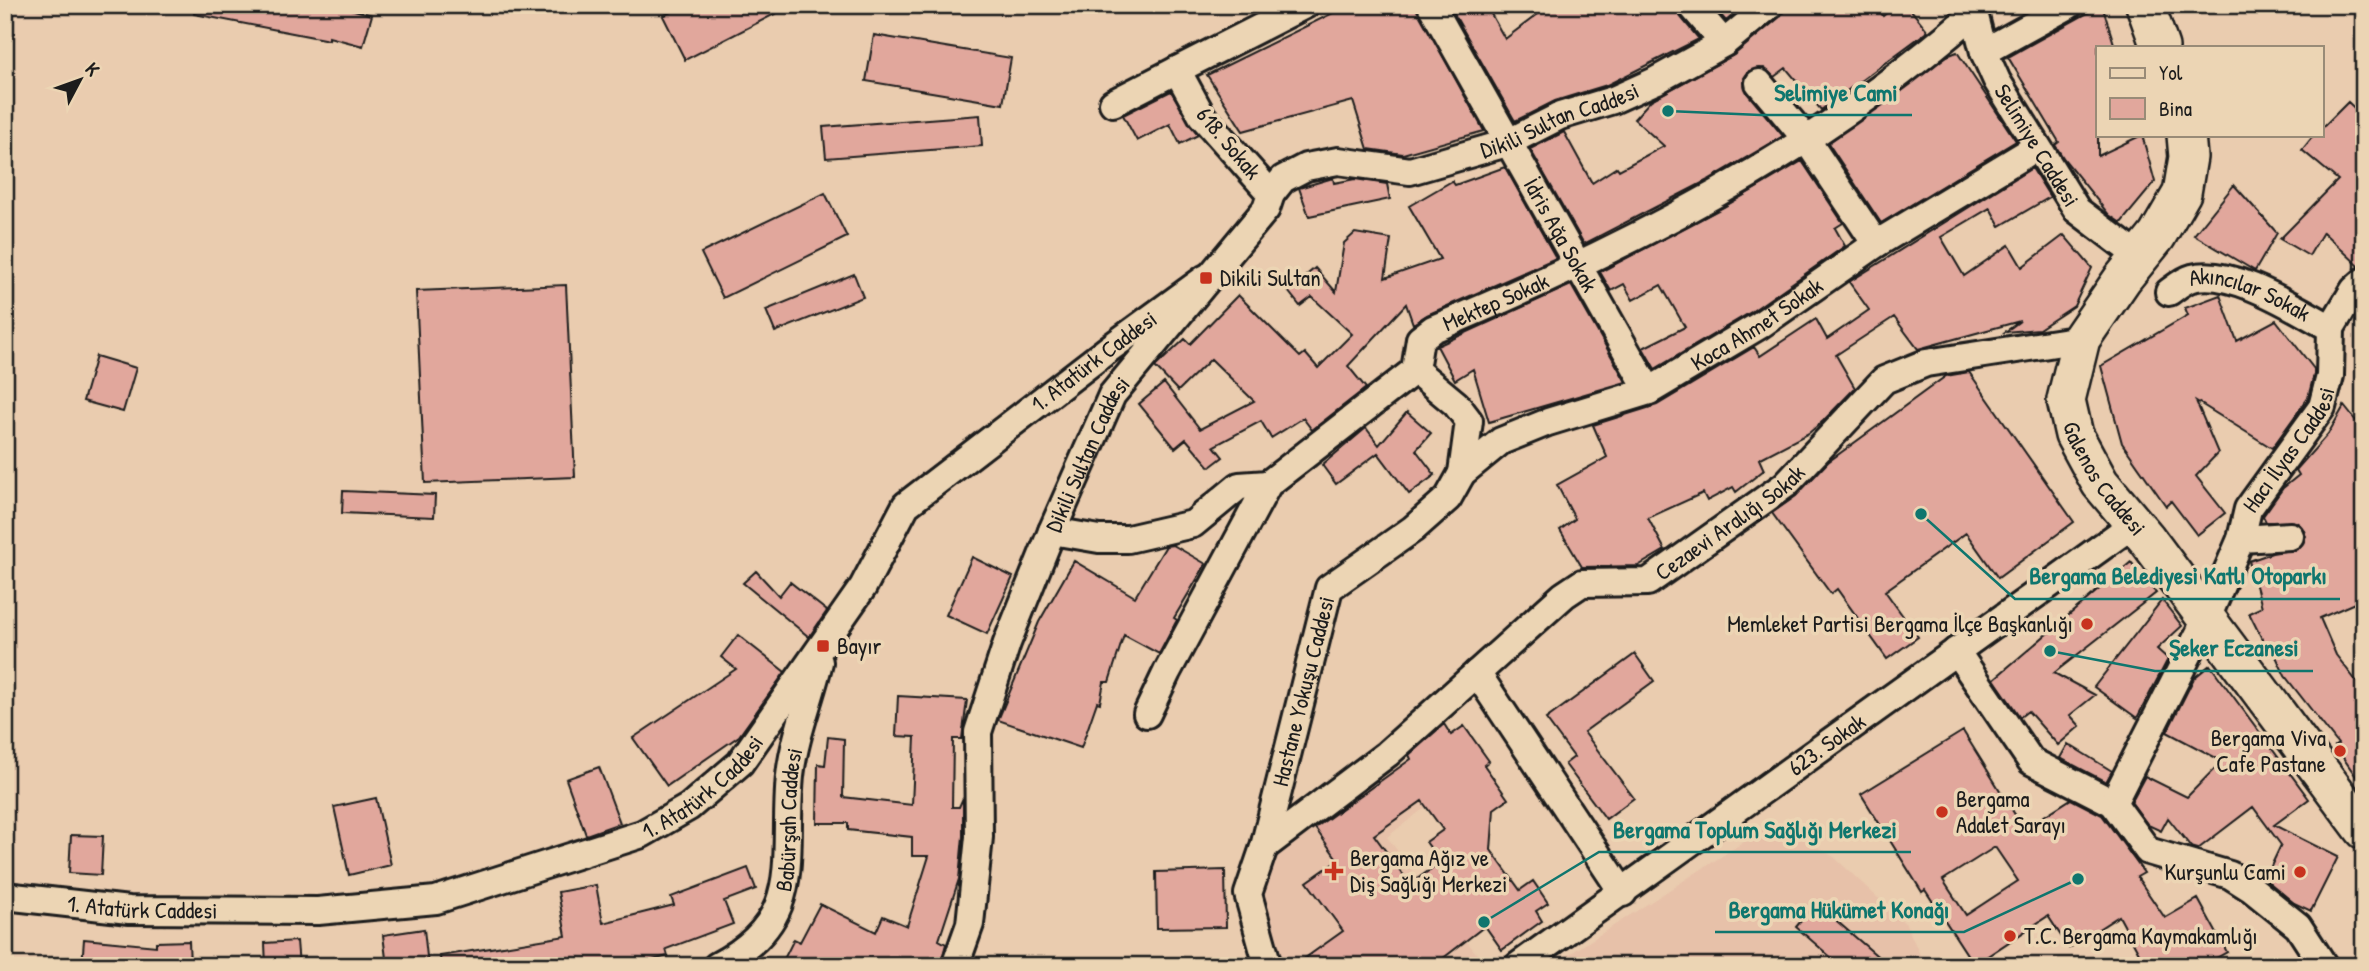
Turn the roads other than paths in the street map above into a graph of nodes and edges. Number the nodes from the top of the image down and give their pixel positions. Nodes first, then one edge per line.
1 (1305, 5) edge
2 (1431, 5) edge
3 (1691, 5) edge
4 (1770, 5) edge
5 (2069, 5) edge
6 (2145, 5) edge
7 (1973, 10) edge
8 (1724, 43) junction
9 (2160, 46) edge
10 (1984, 52) junction
11 (1177, 70) junction
12 (1759, 83) dead end
13 (1113, 103) dead end
14 (2186, 136) edge
15 (1806, 139) junction
16 (1507, 143) junction
17 (2038, 147) junction
18 (1271, 194) junction
19 (1876, 244) junction
20 (1578, 266) junction
21 (2131, 267) junction
22 (1206, 278) junction
23 (2364, 281) edge
24 (2169, 292) dead end
25 (2331, 328) junction
26 (2081, 339) junction
27 (1415, 370) junction
28 (1649, 391) junction
29 (1462, 473) junction
30 (1268, 484) junction
31 (2135, 523) junction
32 (1052, 531) junction
33 (2290, 536) dead end
34 (2241, 539) junction
35 (2207, 618) junction
36 (823, 646) junction
37 (1956, 651) junction
38 (1477, 673) junction
39 (1147, 715) dead end
40 (2113, 803) junction
41 (2364, 830) edge
42 (1264, 847) junction
43 (1623, 893) junction
44 (5, 896) edge
45 (717, 966) edge
46 (955, 966) edge
47 (1268, 966) edge
48 (1518, 966) edge
49 (2324, 966) edge

1 - 11 street
2 - 16 street, İdris Ağa Sokak
3 - 8 street
4 - 8 street, Dikili Sultan Caddesi
5 - 10 street
6 - 9 main road
7 - 10 street, Selimiye Caddesi
7 - 15 street, Mektep Sokak
8 - 16 street, Dikili Sultan Caddesi
10 - 17 street, Selimiye Caddesi
11 - 13 street
11 - 18 street, 618. Sokak
12 - 15 street
14 - 21 main road, Galenos Caddesi
15 - 19 street
15 - 20 street, Mektep Sokak
16 - 18 street, Dikili Sultan Caddesi
16 - 20 street, İdris Ağa Sokak
17 - 19 street, Koca Ahmet Sokak
17 - 21 street, Selimiye Caddesi
18 - 22 street, Dikili Sultan Caddesi
19 - 28 street, Koca Ahmet Sokak
20 - 27 street, Mektep Sokak
20 - 28 street, İdris Ağa Sokak
21 - 26 main road, Galenos Caddesi
22 - 32 street, Dikili Sultan Caddesi
22 - 36 street, 1. Atatürk Caddesi
23 - 25 street
24 - 25 street, Akıncılar Sokak
25 - 34 street, Hacı İlyas Caddesi
26 - 31 main road, Galenos Caddesi
26 - 38 street, Cezaevi Aralığı Sokak
27 - 29 street
27 - 30 street
28 - 29 street, Koca Ahmet Sokak
29 - 42 street, Hastane Yokuşu Caddesi
30 - 32 street
30 - 39 street
31 - 35 main road, Galenos Caddesi
31 - 37 street, 623. Sokak
32 - 46 street, Dikili Sultan Caddesi
33 - 34 street
34 - 35 street, Hacı İlyas Caddesi
35 - 40 street, Hacı İlyas Caddesi
35 - 41 main road, Galenos Caddesi
36 - 44 street, 1. Atatürk Caddesi
36 - 45 street, Babürşah Caddesi
37 - 40 street
37 - 43 street, 623. Sokak
38 - 42 street, Cezaevi Aralığı Sokak
38 - 43 street
40 - 49 street
42 - 47 street, Hastane Yokuşu Caddesi
43 - 48 street, 623. Sokak

